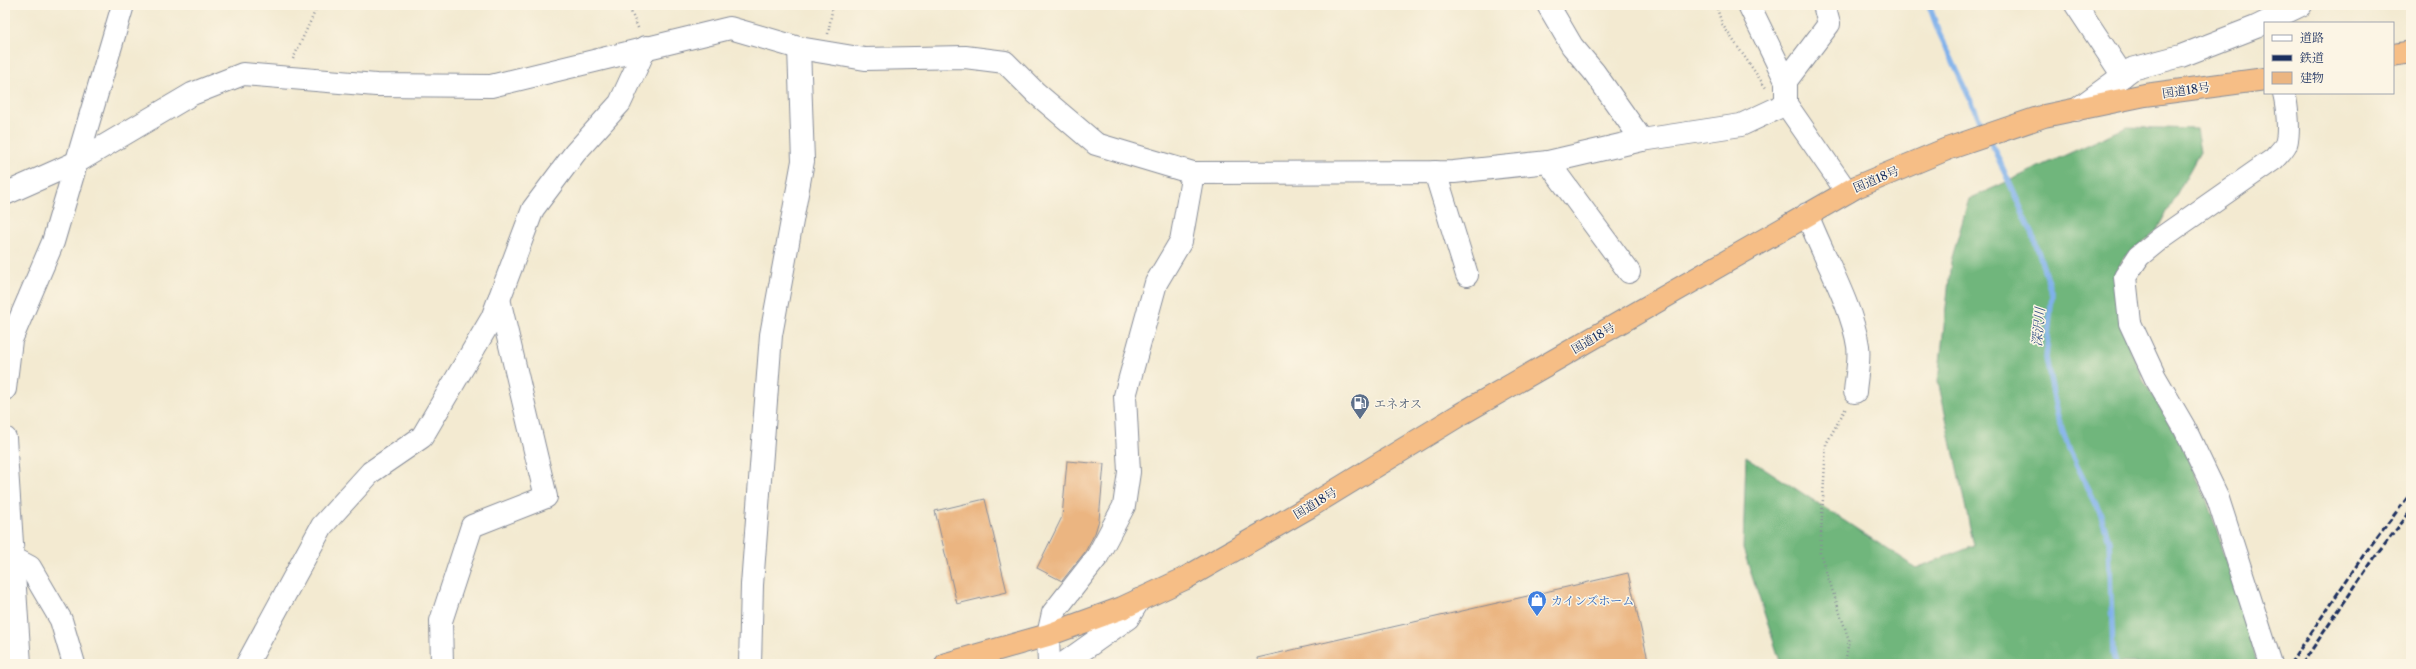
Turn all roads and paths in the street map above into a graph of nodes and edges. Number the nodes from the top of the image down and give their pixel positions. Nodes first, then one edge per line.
1 (123, 5) edge
2 (318, 5) edge
3 (628, 5) edge
4 (833, 5) edge
5 (1548, 5) edge
6 (1716, 5) edge
7 (1749, 5) edge
8 (1824, 5) edge
9 (2076, 5) edge
10 (2301, 5) edge
11 (2266, 22) edge
12 (2264, 23) edge
13 (646, 47) junction
14 (799, 48) junction
15 (825, 52) junction
16 (2411, 52) edge
17 (2394, 56) edge
18 (2123, 76) junction
19 (284, 78) junction
20 (2264, 79) edge
21 (1786, 81) junction
22 (2284, 94) edge
23 (1786, 104) junction
24 (2076, 110) junction
25 (1642, 140) junction
26 (77, 162) junction
27 (1548, 162) junction
28 (1435, 172) junction
29 (1193, 173) junction
30 (1852, 189) junction
31 (5, 194) edge
32 (1807, 214) junction
33 (1630, 272) dead end
34 (1467, 275) dead end
35 (499, 299) junction
36 (5, 389) edge
37 (1855, 392) joint
38 (5, 438) edge
39 (6, 465) edge
40 (13, 558) junction
41 (1139, 600) junction
42 (1048, 635) junction
43 (20, 664) edge
44 (74, 664) edge
45 (248, 664) edge
46 (442, 664) edge
47 (750, 664) edge
48 (946, 664) edge
49 (1049, 664) edge
50 (1063, 664) edge
51 (1845, 664) edge
52 (2271, 664) edge

1 - 26 street
2 - 19 path
3 - 13 path
4 - 15 path
5 - 25 street
6 - 23 path
7 - 21 street
8 - 21 street
9 - 18 street
10 - 11 street
12 - 18 street
13 - 14 street
13 - 19 street
13 - 35 street
14 - 15 street
14 - 47 street
15 - 29 street
16 - 17 highway
18 - 24 street
19 - 26 street
20 - 24 highway, 国道18号
21 - 23 street
22 - 52 street
23 - 25 street
23 - 30 street
24 - 30 highway, 国道18号
25 - 27 street
26 - 31 street
26 - 36 street
27 - 28 street
27 - 33 street
28 - 29 street
28 - 34 street
29 - 42 street
30 - 32 highway, 国道18号
32 - 37 street
32 - 41 highway, 国道18号
35 - 45 street
35 - 46 street
37 - 51 path
38 - 39 street
39 - 40 street
40 - 43 street
40 - 44 street
41 - 42 highway, 国道18号
41 - 50 street
42 - 48 highway, 国道18号
42 - 49 street

